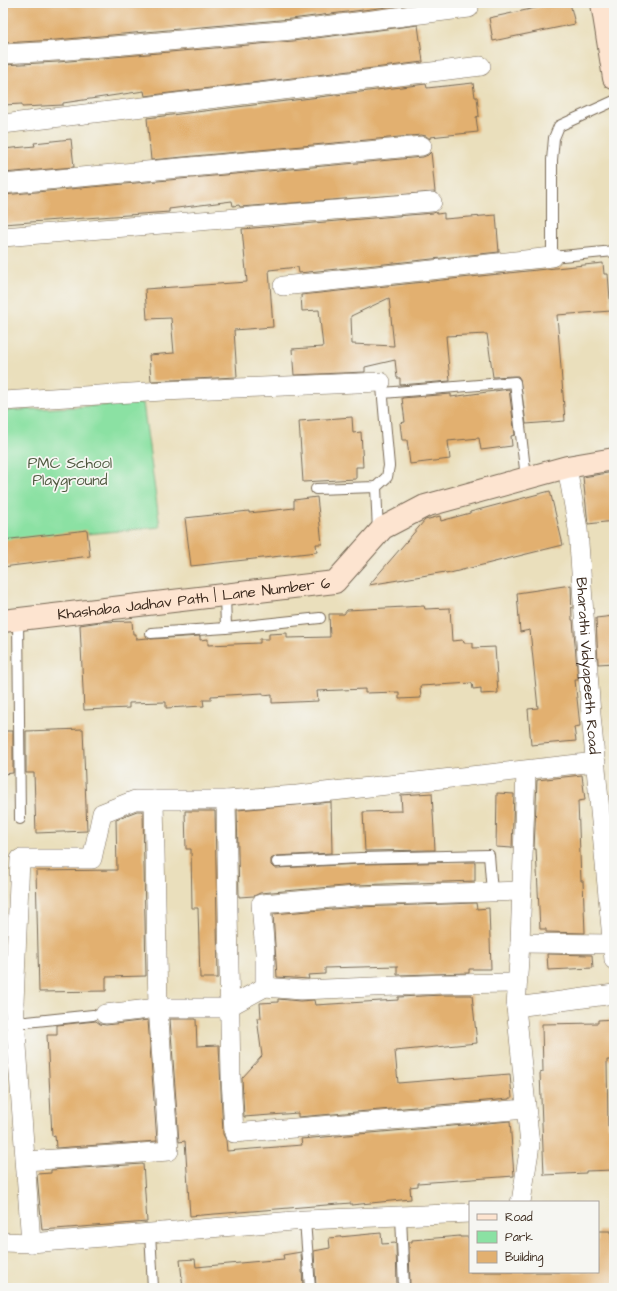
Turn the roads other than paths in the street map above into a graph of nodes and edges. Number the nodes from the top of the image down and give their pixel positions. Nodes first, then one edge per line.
1 (602, 3) edge
2 (469, 8) dead end
3 (3, 54) edge
4 (481, 66) dead end
5 (614, 78) edge
6 (614, 101) edge
7 (3, 124) edge
8 (422, 146) dead end
9 (3, 184) edge
10 (432, 202) dead end
11 (3, 237) edge
12 (614, 250) edge
13 (552, 257) junction
14 (283, 286) dead end
15 (382, 387) junction
16 (3, 401) edge
17 (614, 459) edge
18 (567, 467) junction
19 (526, 478) junction
20 (376, 487) junction
21 (316, 489) dead end
22 (378, 534) junction
23 (226, 595) junction
24 (320, 618) dead end
25 (10, 620) edge
26 (226, 628) junction
27 (151, 633) dead end
28 (596, 762) junction
29 (526, 771) junction
30 (154, 800) junction
31 (226, 800) junction
32 (20, 819) dead end
33 (277, 862) dead end
34 (522, 891) junction
35 (492, 892) junction
36 (520, 943) junction
37 (613, 952) edge
38 (517, 983) junction
39 (265, 987) junction
40 (614, 994) edge
41 (230, 1006) junction
42 (516, 1007) junction
43 (158, 1008) junction
44 (99, 1014) joint
45 (9, 1022) edge
46 (526, 1109) junction
47 (26, 1161) junction
48 (520, 1201) edge
49 (469, 1213) edge
50 (401, 1216) junction
51 (305, 1220) junction
52 (150, 1233) junction
53 (3, 1242) edge
54 (31, 1243) junction
55 (153, 1288) edge
56 (310, 1288) edge
57 (404, 1288) edge

1 - 5 street
2 - 3 street
4 - 7 street
6 - 13 lane
8 - 9 street
10 - 11 street
12 - 13 lane
13 - 14 street
15 - 16 street
15 - 19 lane
15 - 20 lane
17 - 18 street, Khashaba Jadhav Path | Lane Number 6
18 - 19 street, Khashaba Jadhav Path | Lane Number 6
18 - 28 street, Bharathi Vidyapeeth Road
19 - 22 street, Khashaba Jadhav Path | Lane Number 6
20 - 21 lane
20 - 22 lane
22 - 23 street, Khashaba Jadhav Path | Lane Number 6
23 - 25 street, Khashaba Jadhav Path | Lane Number 6
23 - 26 lane
24 - 26 lane
25 - 32 lane
26 - 27 lane
28 - 29 street
28 - 37 street, Bharathi Vidyapeeth Road
29 - 31 street
29 - 34 street
30 - 31 street
30 - 43 street
30 - 45 street
31 - 41 street
33 - 35 lane
34 - 35 street
34 - 36 street
35 - 39 street
36 - 37 street
36 - 38 street
38 - 39 street
38 - 42 street
39 - 41 street
40 - 42 street
41 - 43 street
41 - 46 street
42 - 46 street
43 - 44 street
43 - 47 street
44 - 45 lane
45 - 47 street
46 - 48 street
47 - 54 street
49 - 50 street
50 - 51 street
50 - 57 lane
51 - 52 street
51 - 56 lane
52 - 54 street
52 - 55 lane
53 - 54 street

